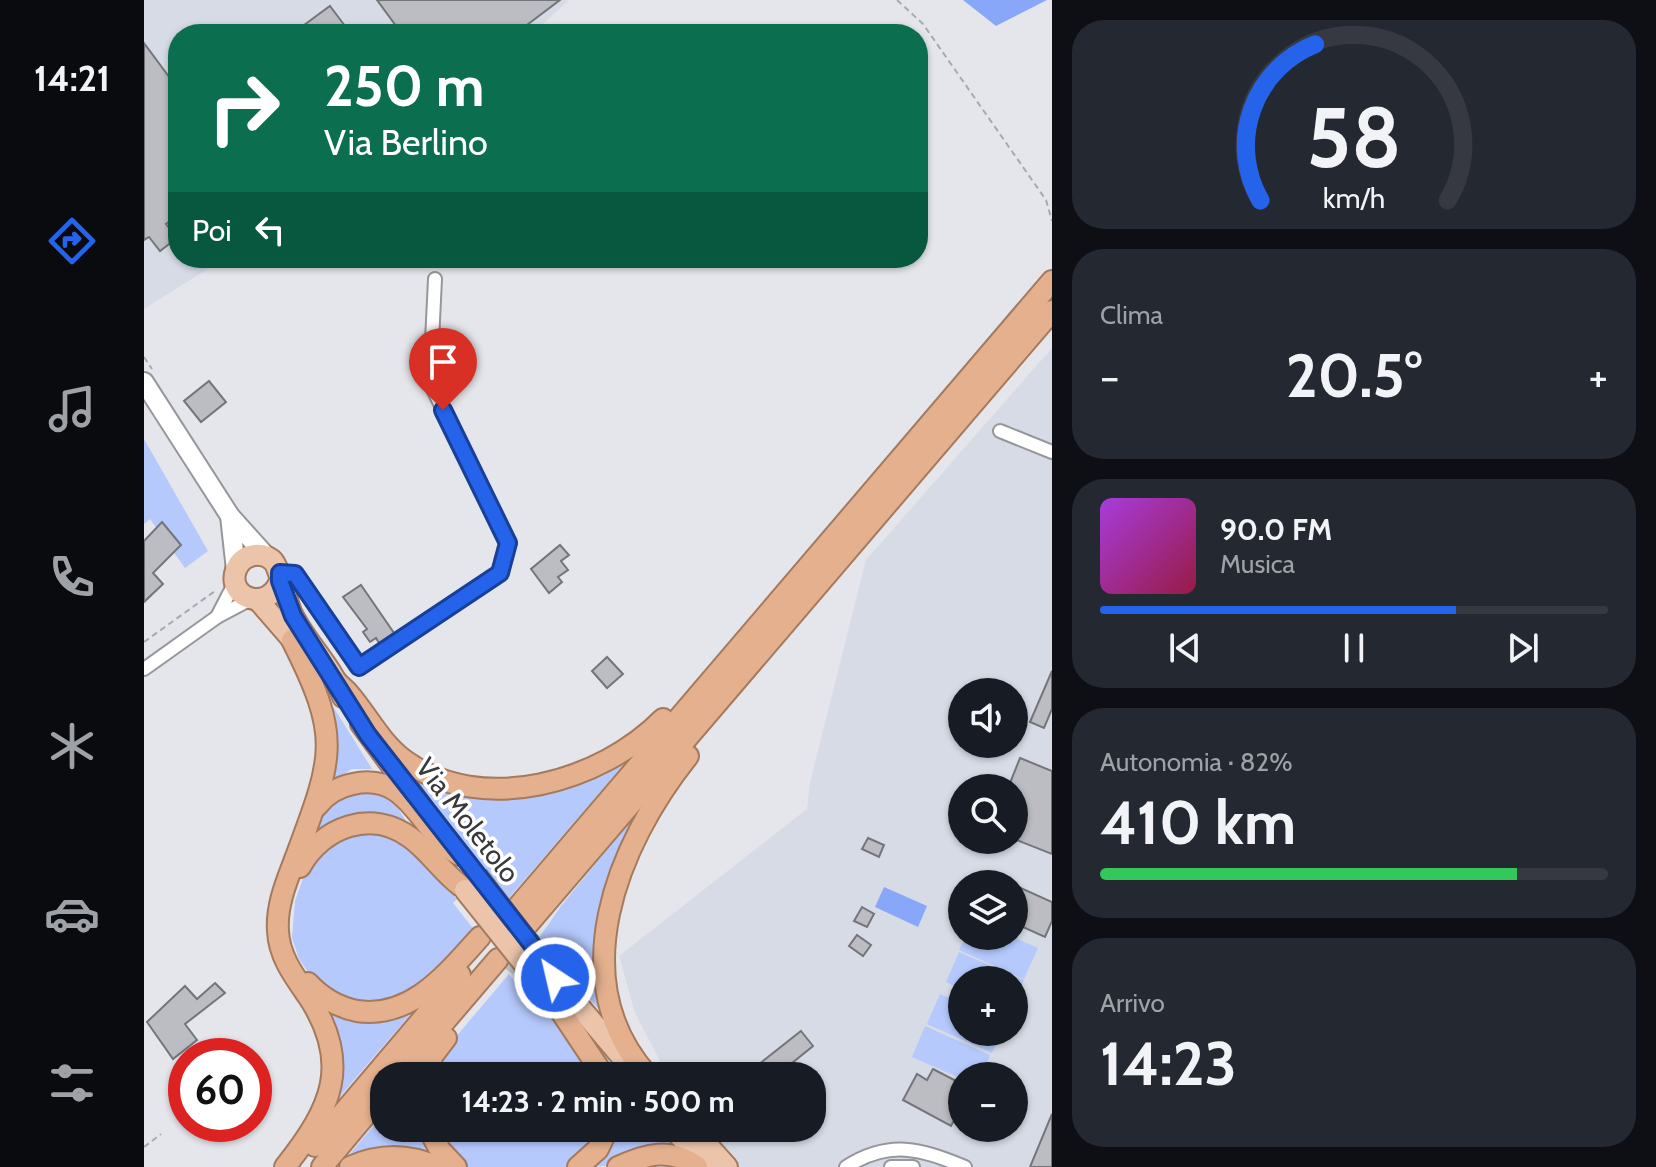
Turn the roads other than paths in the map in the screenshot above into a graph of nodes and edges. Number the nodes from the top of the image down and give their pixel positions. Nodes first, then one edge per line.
1 (435, 279) dead end
2 (1048, 296) edge
3 (144, 382) edge
4 (1000, 431) dead end
5 (1052, 452) edge
6 (230, 516) junction
7 (266, 556) junction
8 (280, 577) junction
9 (231, 579) junction
10 (822, 580) junction
11 (254, 600) junction
12 (217, 617) junction
13 (757, 627) junction
14 (292, 640) junction
15 (144, 669) edge
16 (336, 681) junction
17 (391, 787) junction
18 (310, 818) junction
19 (459, 855) junction
20 (468, 884) junction
21 (492, 952) junction
22 (550, 984) junction
23 (560, 1010) junction
24 (409, 1062) edge
25 (430, 1062) edge
26 (594, 1062) edge
27 (608, 1062) edge
28 (625, 1062) edge
29 (638, 1062) edge
30 (370, 1110) edge
31 (436, 1142) edge
32 (601, 1142) edge
33 (686, 1142) edge
34 (705, 1142) edge
35 (285, 1167) edge
36 (298, 1167) edge
37 (322, 1167) edge
38 (350, 1167) edge
39 (437, 1167) edge
40 (456, 1167) edge
41 (578, 1167) edge
42 (618, 1167) edge
43 (697, 1167) edge
44 (710, 1167) edge
45 (727, 1167) edge
46 (846, 1167) edge
47 (891, 1167) edge
48 (913, 1167) edge
49 (965, 1167) edge

1 - 8 street
2 - 10 highway
2 - 13 highway
3 - 6 main road, Via Moletolo
4 - 5 street
6 - 7 main road, Via Moletolo
6 - 9 main road
7 - 8 main road, Via Moletolo
7 - 9 main road
8 - 11 main road
8 - 16 main road, Via Moletolo
9 - 11 main road, Via Moletolo
9 - 12 street
10 - 13 highway
10 - 29 highway
11 - 12 street
11 - 14 main road, Via Moletolo
12 - 15 street
13 - 16 highway
14 - 17 main road, Via Moletolo
14 - 18 highway
16 - 19 main road, Via Moletolo
17 - 18 highway
17 - 19 highway
17 - 20 main road, Via Moletolo
18 - 35 highway
19 - 20 main road, Via Moletolo
20 - 21 highway
20 - 22 main road, Via Moletolo, bridge
21 - 24 highway
21 - 25 highway
21 - 36 highway
22 - 23 main road, Via Moletolo
22 - 28 main road, Via Moletolo
23 - 26 highway
23 - 27 main road, Via Moletolo
30 - 37 highway
31 - 40 highway
32 - 41 highway
33 - 44 main road
34 - 45 main road
38 - 39 highway
42 - 43 highway
46 - 49 street
47 - 48 street

